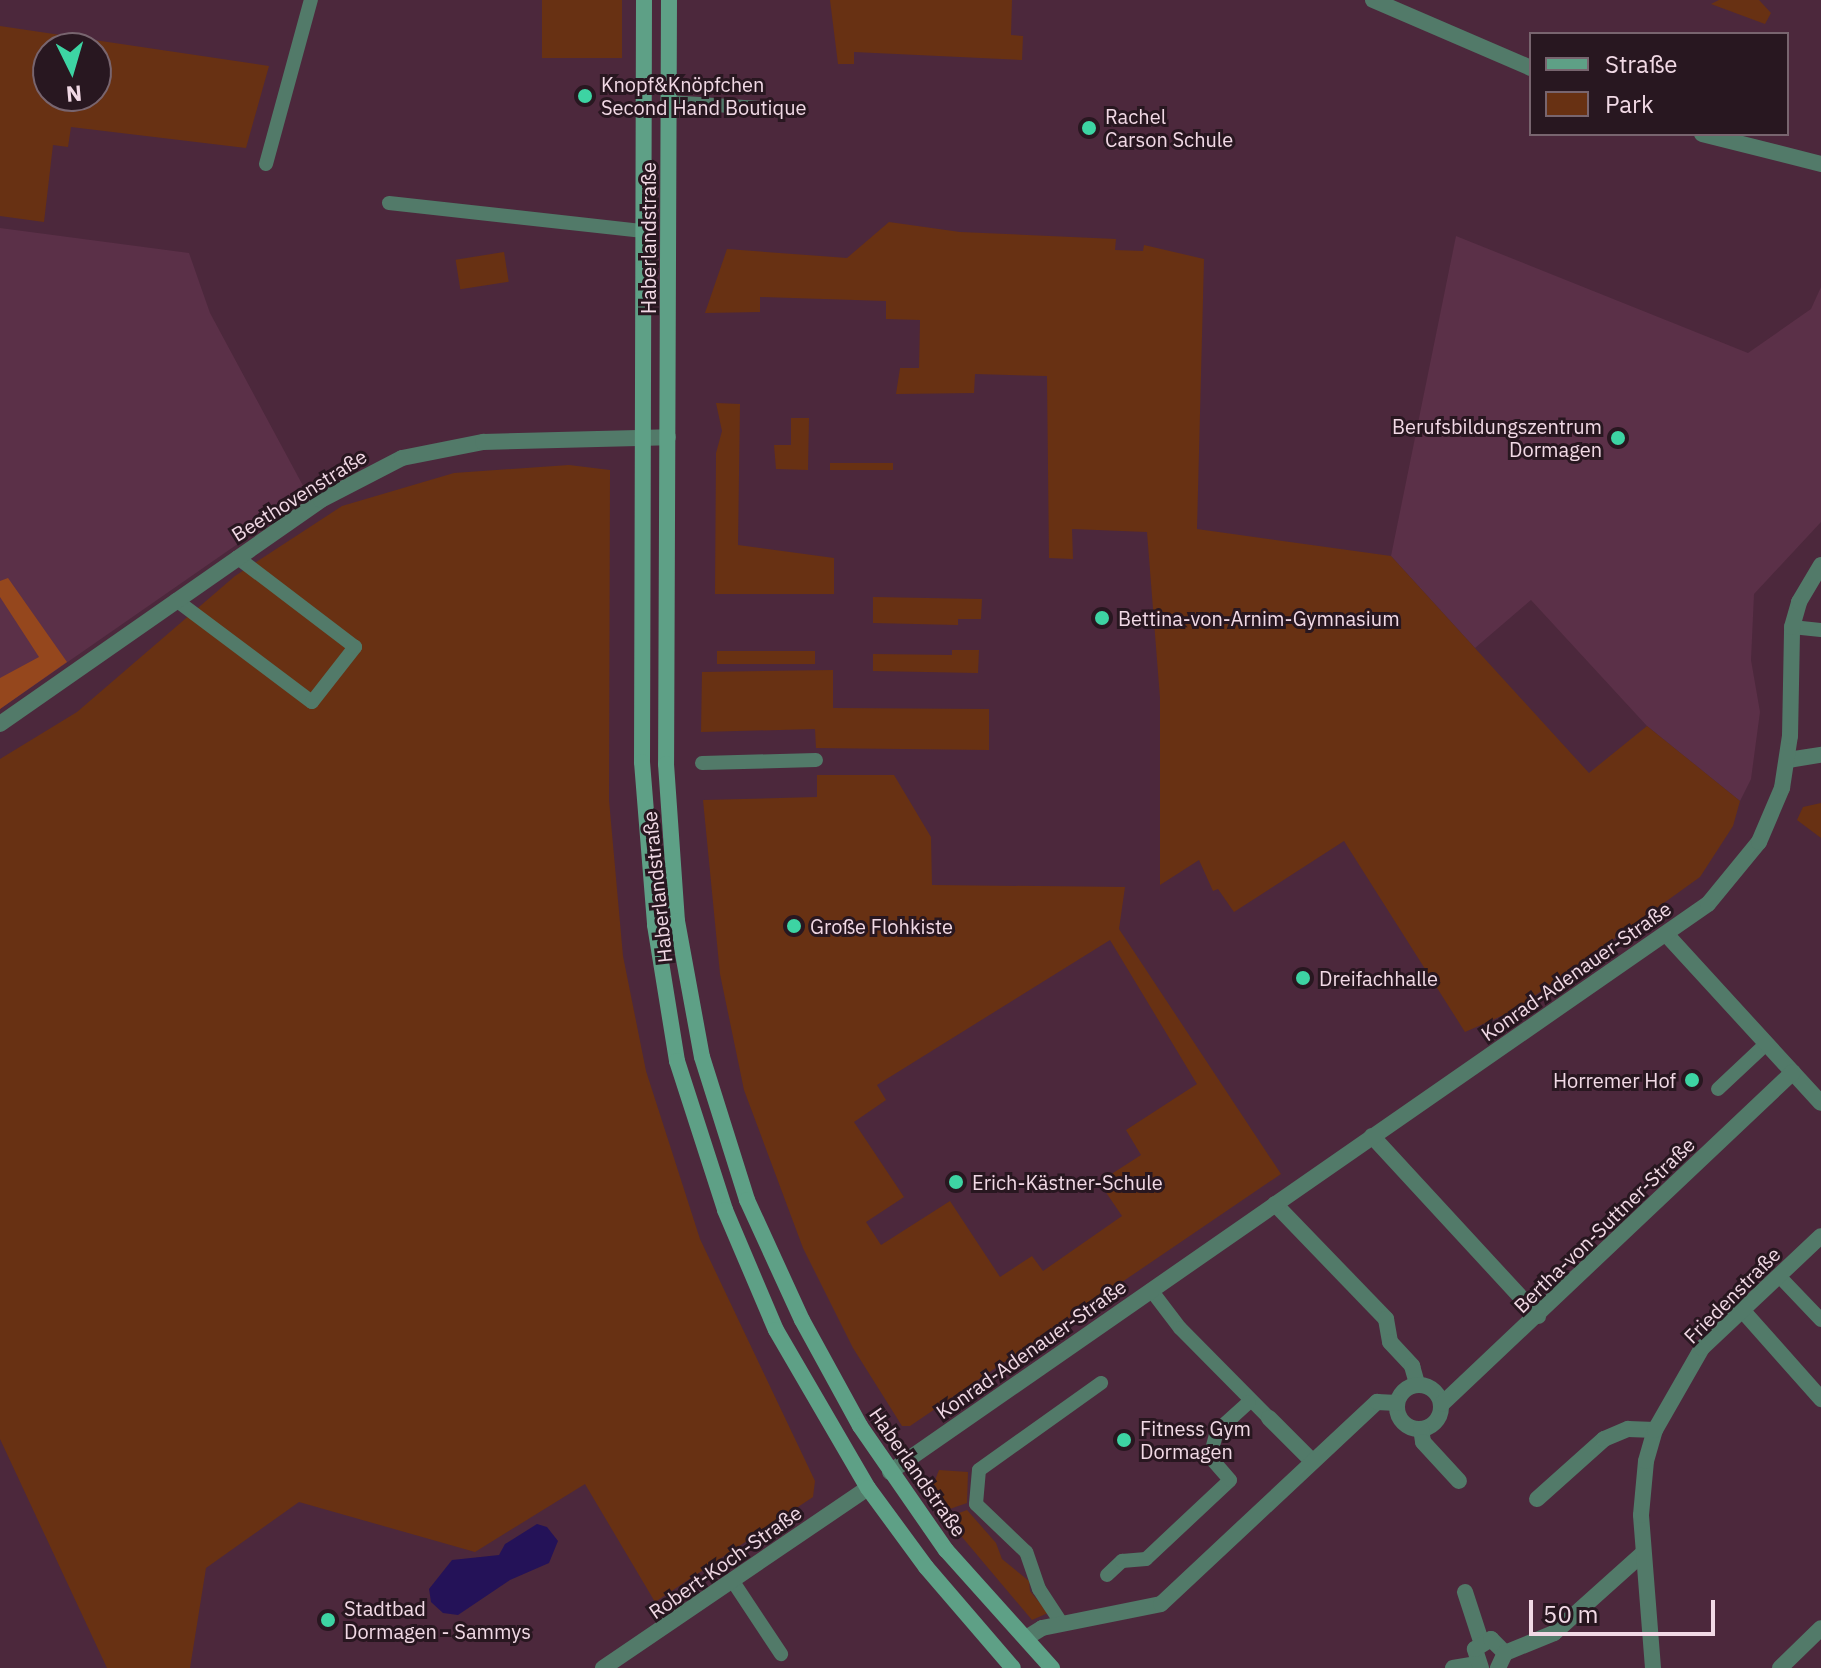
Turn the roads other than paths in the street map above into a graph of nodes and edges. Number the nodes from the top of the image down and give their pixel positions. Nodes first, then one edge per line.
1 (311, 0) edge
2 (644, 0) edge
3 (669, 0) edge
4 (1373, 0) edge
5 (1529, 67) edge
6 (669, 102) junction
7 (776, 109) dead end
8 (1710, 136) edge
9 (266, 164) dead end
10 (1821, 164) edge
11 (389, 203) dead end
12 (643, 231) junction
13 (641, 437) junction
14 (668, 437) junction
15 (237, 557) junction
16 (1821, 565) edge
17 (176, 600) junction
18 (1792, 627) junction
19 (1821, 630) edge
20 (0, 724) edge
21 (1821, 755) edge
22 (816, 760) dead end
23 (1788, 760) junction
24 (702, 763) dead end
25 (1666, 934) junction
26 (1766, 1044) junction
27 (1793, 1072) junction
28 (1718, 1089) dead end
29 (1821, 1103) edge
30 (1372, 1136) junction
31 (1275, 1204) junction
32 (1821, 1236) edge
33 (1779, 1276) junction
34 (1151, 1290) junction
35 (1743, 1311) junction
36 (1538, 1316) junction
37 (1821, 1320) edge
38 (1101, 1383) dead end
39 (1417, 1384) junction
40 (1821, 1399) edge
41 (1249, 1402) junction
42 (1397, 1403) junction
43 (1442, 1404) junction
44 (1269, 1418) joint
45 (1421, 1429) junction
46 (1655, 1430) junction
47 (1312, 1461) junction
48 (890, 1472) junction
49 (1459, 1481) dead end
50 (868, 1488) junction
51 (1537, 1499) dead end
52 (1642, 1554) junction
53 (1107, 1575) dead end
54 (732, 1580) junction
55 (1465, 1592) dead end
56 (1062, 1624) junction
57 (1821, 1628) edge
58 (1026, 1638) junction
59 (1481, 1641) junction
60 (781, 1654) dead end
61 (1502, 1660) edge
62 (614, 1665) edge
63 (1479, 1666) edge
64 (1013, 1668) edge
65 (1052, 1668) edge
66 (1453, 1668) edge
67 (1653, 1668) edge
68 (1780, 1668) edge

1 - 9 lane
2 - 12 street, Haberlandstraße
3 - 6 street, Haberlandstraße
4 - 5 street
6 - 7 lane
6 - 14 street, Haberlandstraße
8 - 10 street
11 - 12 lane, Haberlandstraße
12 - 13 street, Haberlandstraße
13 - 14 street, Beethovenstraße
13 - 15 street, Beethovenstraße
13 - 50 street, Haberlandstraße
14 - 48 street, Haberlandstraße
15 - 17 street, Beethovenstraße
15 - 17 lane
16 - 18 street, Konrad-Adenauer-Straße
17 - 20 street, Beethovenstraße
18 - 19 lane
18 - 23 street, Konrad-Adenauer-Straße
21 - 23 street
22 - 24 lane
23 - 25 street, Konrad-Adenauer-Straße
25 - 26 street
25 - 30 street, Konrad-Adenauer-Straße
26 - 27 street
26 - 28 lane
27 - 29 street
27 - 36 street, Bertha-von-Suttner-Straße
30 - 31 street, Konrad-Adenauer-Straße
30 - 36 street
31 - 34 street, Konrad-Adenauer-Straße
31 - 39 street
32 - 33 street, Friedenstraße
33 - 35 street, Friedenstraße
33 - 37 lane
34 - 41 lane
34 - 48 street, Konrad-Adenauer-Straße
35 - 40 street
35 - 46 street, Friedenstraße
36 - 43 street, Bertha-von-Suttner-Straße
38 - 56 lane
39 - 42 street
39 - 43 street
41 - 44 lane
41 - 53 lane
42 - 45 street
42 - 47 street
43 - 45 street, Bertha-von-Suttner-Straße
44 - 47 street
45 - 49 street
46 - 51 street
46 - 52 street, Friedenstraße
47 - 56 street
48 - 50 street
48 - 58 street, Haberlandstraße
50 - 54 street, Robert-Koch-Straße
50 - 64 street, Haberlandstraße
52 - 61 street
52 - 67 street, Friedenstraße
54 - 60 lane
54 - 62 street, Robert-Koch-Straße
55 - 59 street
56 - 58 street
57 - 68 street
58 - 65 street, Haberlandstraße
59 - 61 street
59 - 63 street
63 - 66 street

